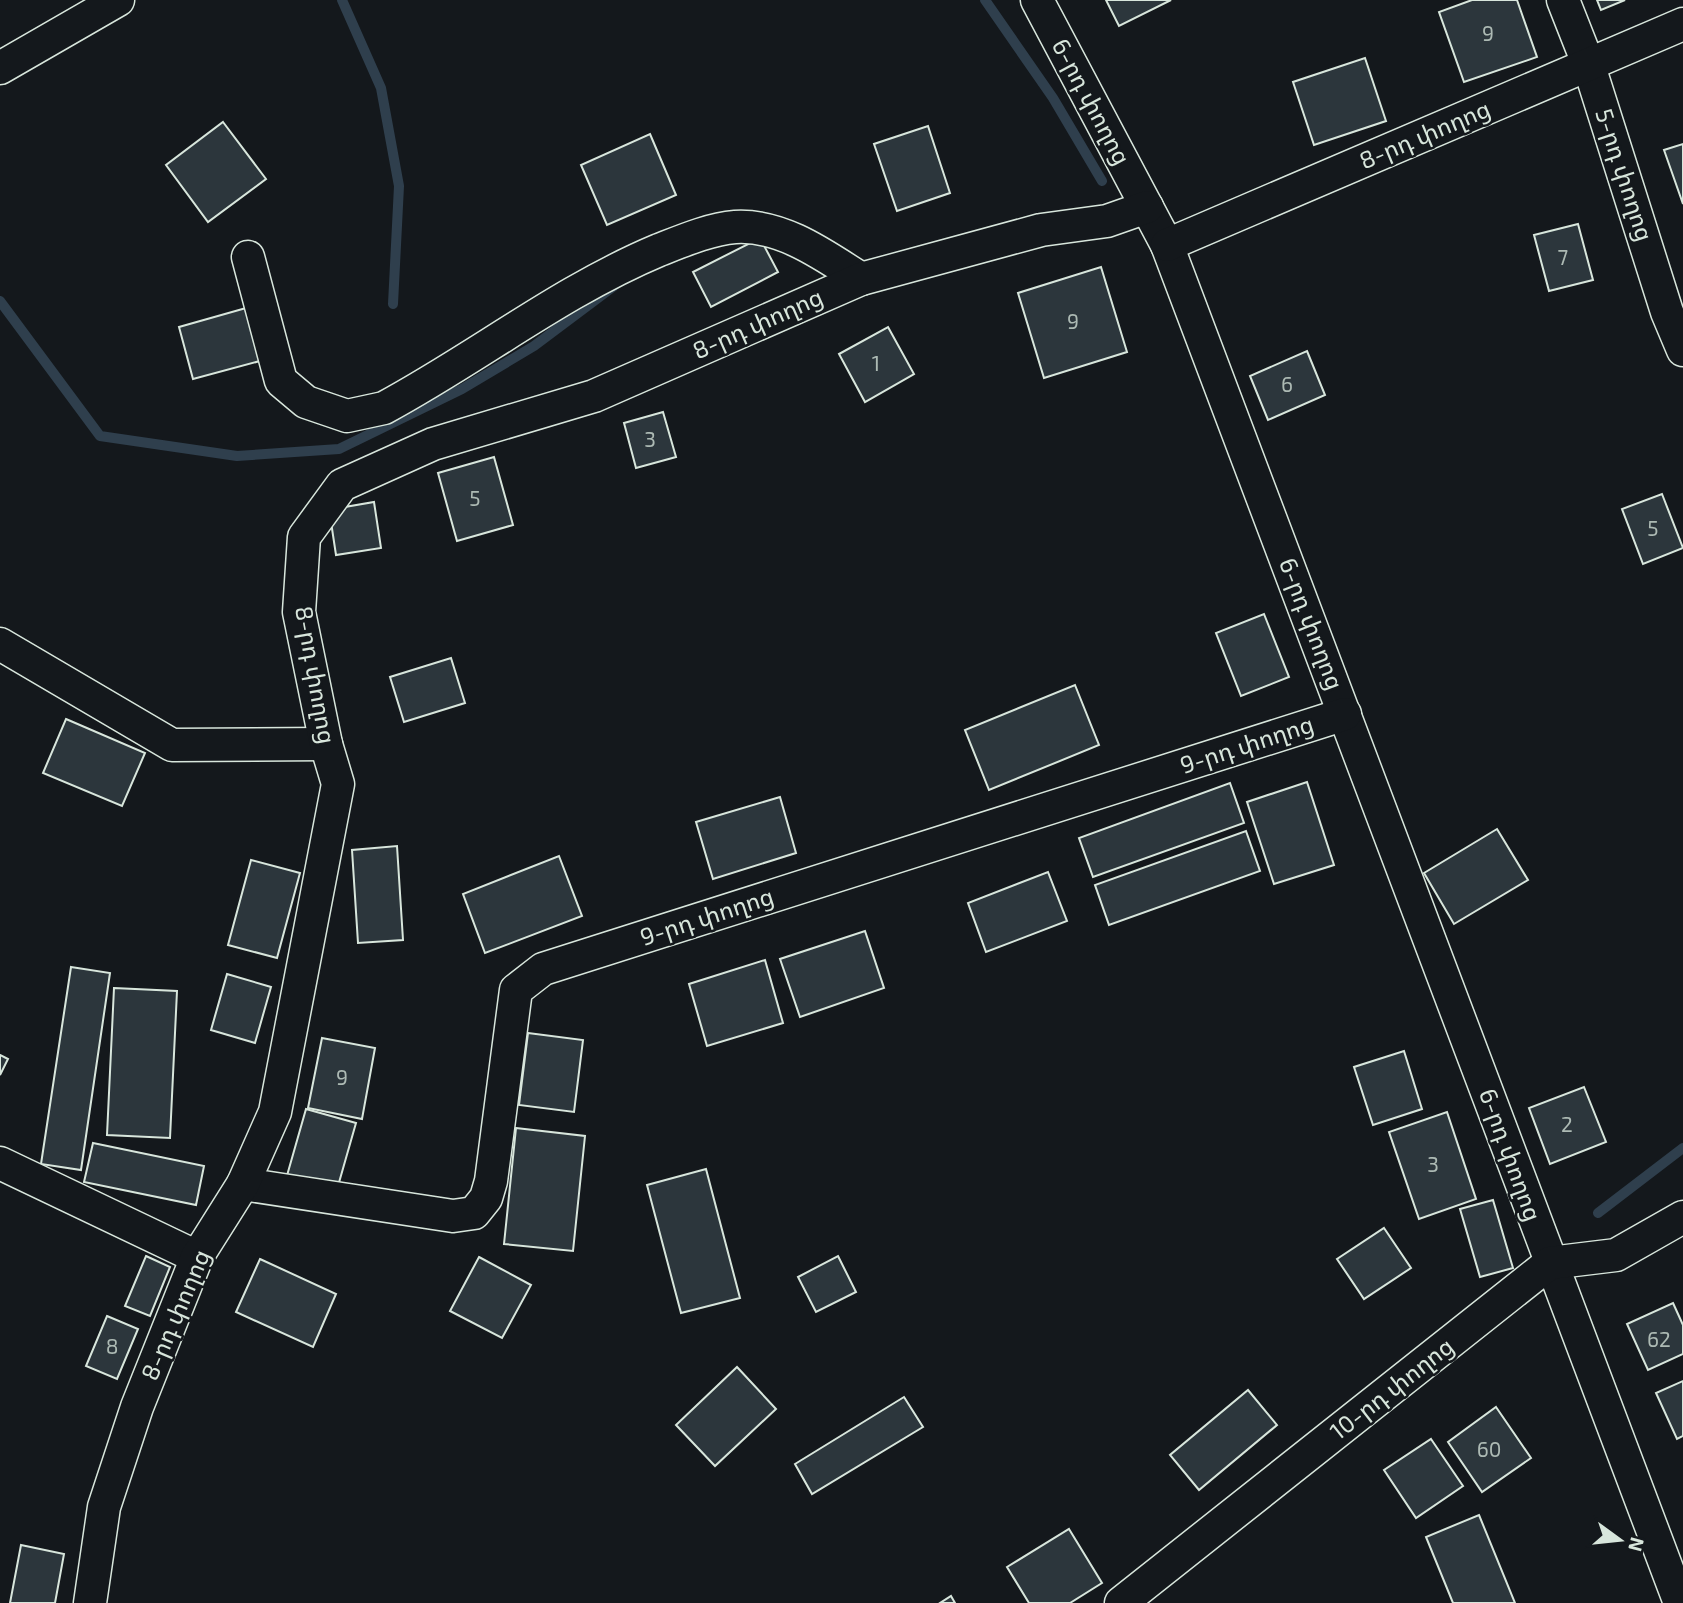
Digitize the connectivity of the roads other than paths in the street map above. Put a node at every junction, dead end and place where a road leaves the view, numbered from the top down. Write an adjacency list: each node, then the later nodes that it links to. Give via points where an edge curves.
1 (118, 0): 6 (street)
2 (1037, 0): 7 (street, 6-րդ փողոց)
3 (1563, 0): 5 (street, 5-րդ փողոց)
4 (1683, 24): 5 (street, 8-րդ փողոց)
5 (1589, 66): 8 (street, 8-րդ փողոց); 11 (street, 5-րդ փողոց)
6 (0, 68)
7 (1147, 207): 8 (street, 6-րդ փողոց); 10 (street, 8-րդ փողոց, via 1107,221 1041,230)
8 (1167, 245): 13 (street, 6-րդ փողոց)
9 (248, 257): 10 (street, via 281,381 306,402 347,415 384,408 611,270 683,240 736,227 778,234 820,252)
10 (861, 279): 14 (street, 8-րդ փողոց, via 594,396 433,444 342,485 304,537 299,612)
11 (1683, 350)
12 (0, 644): 14 (street, via 172,745)
13 (1345, 714): 16 (street, 9-րդ փողոց, via 543,969 516,990 491,1181 474,1213 453,1216); 19 (street, 6-րդ փողոց)
14 (326, 744): 16 (street, 8-րդ փողոց, via 338,784 330,839 275,1112)
15 (2, 1168): 18 (street)
16 (243, 1184): 18 (street, 8-րդ փողոց)
17 (1683, 1217): 19 (street, via 1616,1255)
18 (197, 1258): 20 (street, 8-րդ փողոց, via 137,1407 104,1507)
19 (1550, 1263): 21 (street, 10-րդ փողոց); 22 (street, 6-րդ փողոց)
20 (90, 1603)
21 (1121, 1603)
22 (1680, 1603)

